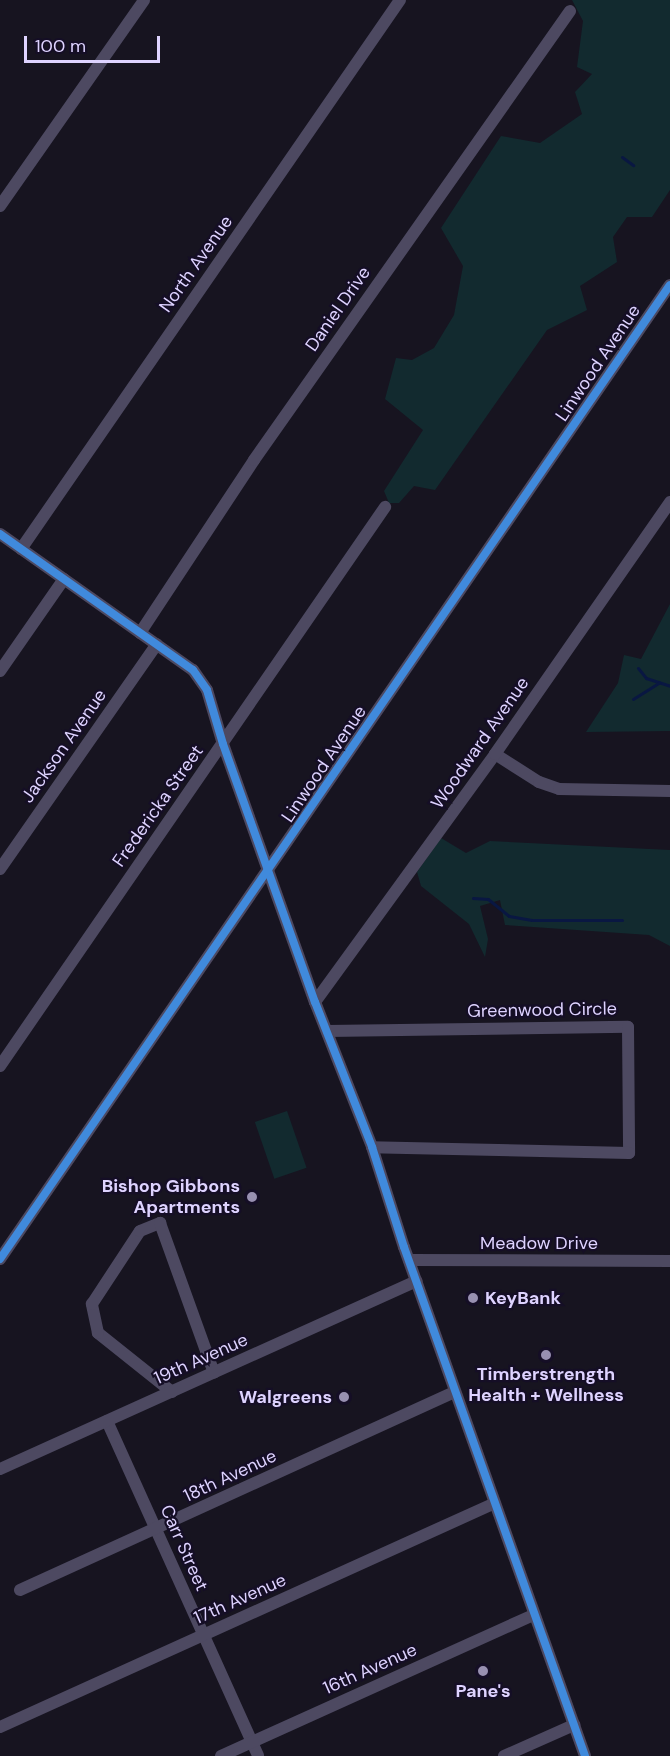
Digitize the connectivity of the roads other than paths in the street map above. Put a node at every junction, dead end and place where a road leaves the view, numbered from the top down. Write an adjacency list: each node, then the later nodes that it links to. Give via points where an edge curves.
1 (144, 0): 4 (street)
2 (400, 0): 9 (street, North Avenue)
3 (570, 11): 11 (street, Daniel Drive, via 254,460)
4 (0, 206)
5 (670, 285): 18 (street, Linwood Avenue)
6 (670, 502): 15 (street, Woodward Avenue)
7 (385, 507): 14 (street, Fredericka Street)
8 (0, 534): 9 (street)
9 (21, 549): 10 (street)
10 (64, 579): 11 (street); 13 (street)
11 (140, 633): 12 (street)
12 (157, 644): 14 (street, via 193,670 207,690); 17 (street, Jackson Avenue)
13 (0, 671)
14 (223, 744): 18 (street); 21 (street, Fredericka Street)
15 (495, 754): 16 (street, via 539,782 560,789); 19 (street, Woodward Avenue)
16 (670, 790)
17 (0, 869)
18 (269, 871): 19 (street); 23 (street, Linwood Avenue)
19 (315, 1002): 20 (street)
20 (327, 1031): 22 (street); 22 (street, Greenwood Circle, via 628,1027 629,1153)
21 (0, 1066)
22 (372, 1147): 24 (street)
23 (0, 1259)
24 (409, 1260): 25 (street, Meadow Drive); 26 (street)
25 (670, 1261)
26 (416, 1281): 27 (street, 19th Avenue); 29 (street)
27 (214, 1373): 28 (street, 19th Avenue); 28 (street, via 160,1223 140,1231 92,1304 98,1333)
28 (172, 1392): 30 (street, 19th Avenue)
29 (455, 1392): 32 (street); 33 (street, 18th Avenue)
30 (107, 1421): 31 (street, 19th Avenue); 33 (street, Carr Street)
31 (0, 1469)
32 (495, 1503): 35 (street); 36 (street, 17th Avenue)
33 (156, 1530): 34 (street, 18th Avenue); 36 (street, Carr Street)
34 (20, 1590)
35 (534, 1615): 37 (street); 39 (street, 16th Avenue)
36 (203, 1635): 38 (street, 17th Avenue); 39 (street, Carr Street)
37 (574, 1725): 42 (street); 43 (street)
38 (0, 1727)
39 (252, 1742): 40 (street, 16th Avenue); 41 (street, Carr Street)
40 (220, 1756)
41 (258, 1756)
42 (504, 1756)
43 (585, 1756)

